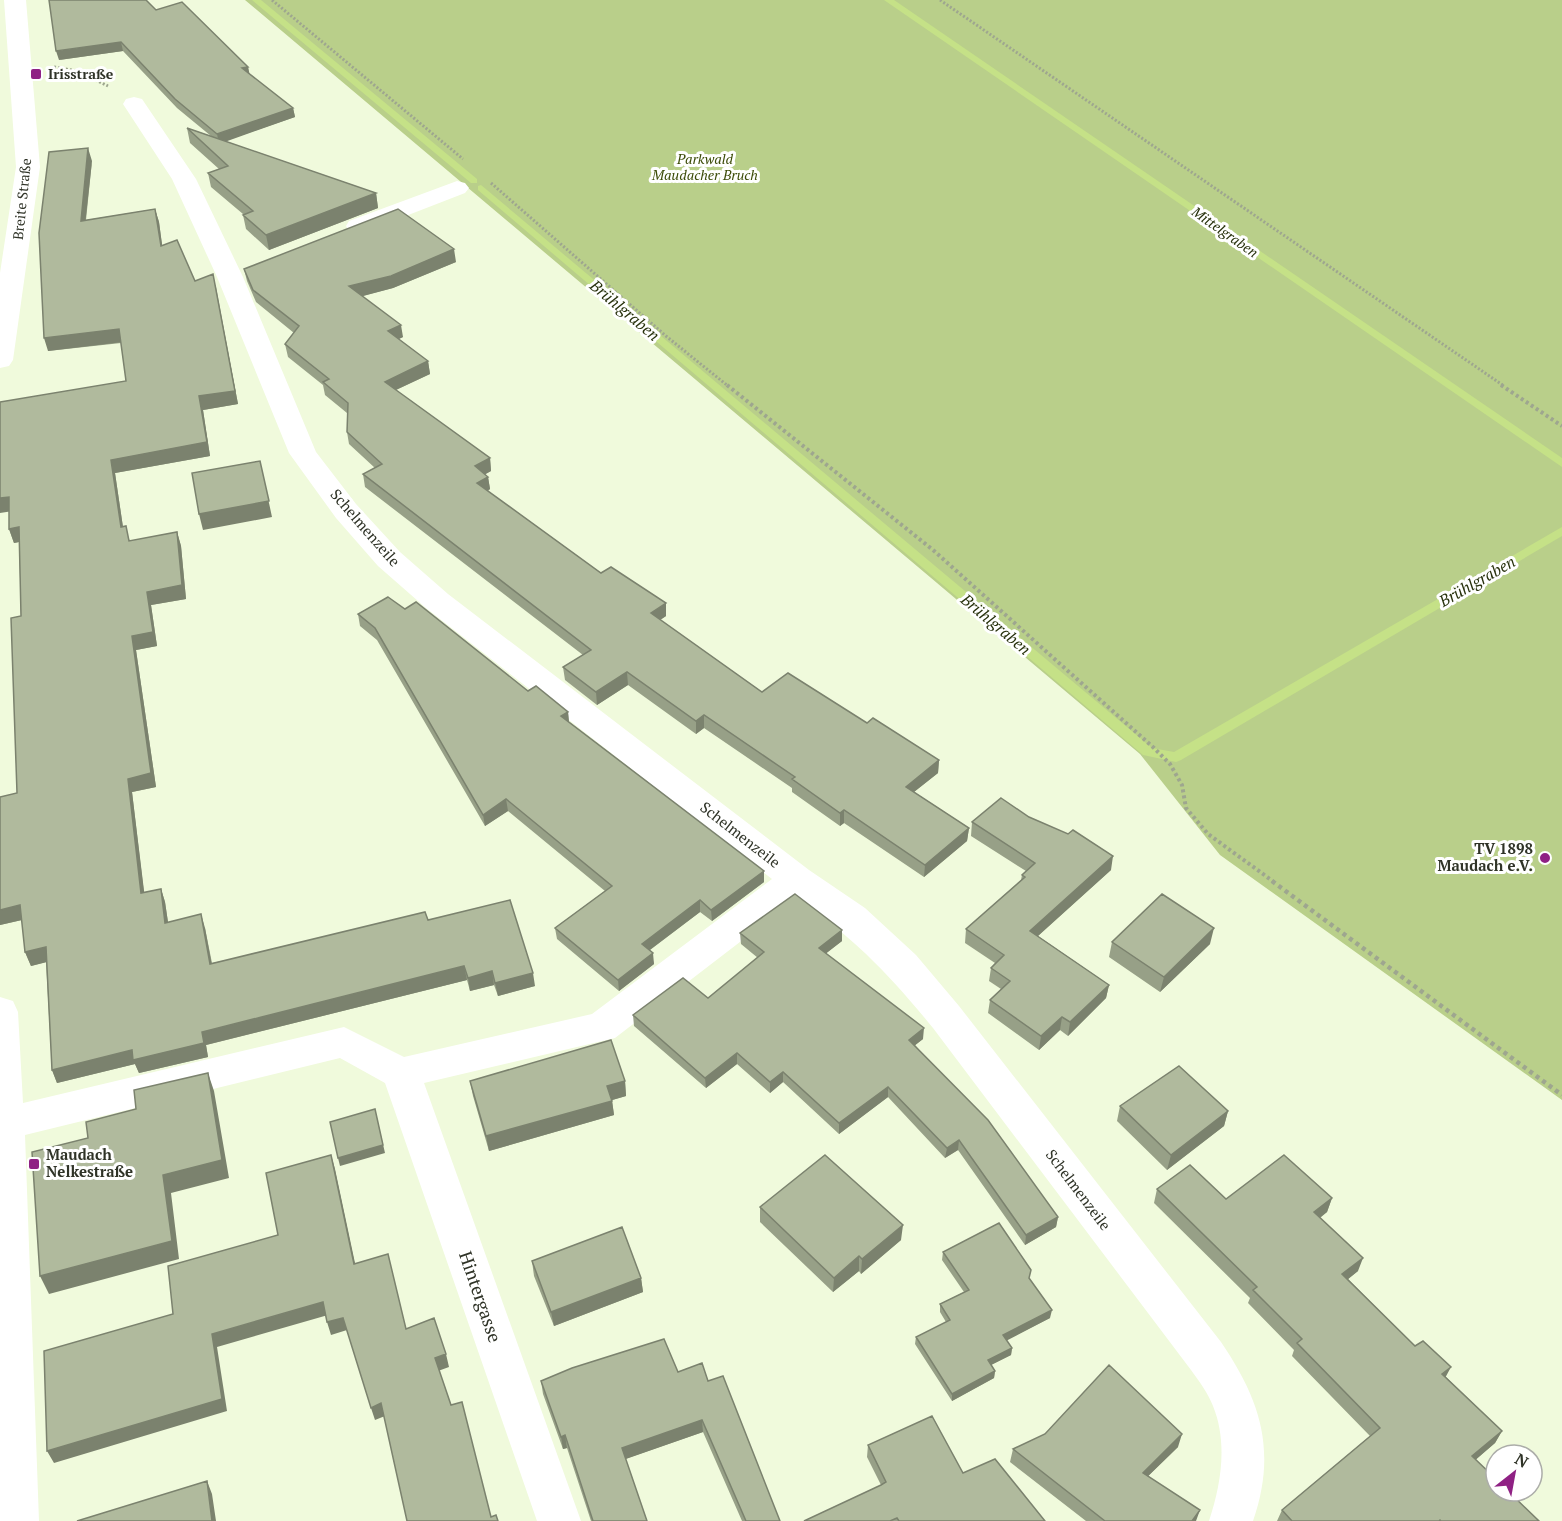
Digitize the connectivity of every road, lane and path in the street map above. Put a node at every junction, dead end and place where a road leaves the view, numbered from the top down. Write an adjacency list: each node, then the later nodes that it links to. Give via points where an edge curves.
1 (15, 0): 4 (street, Breite Straße)
2 (272, 0): 7 (path)
3 (940, 0): 13 (path)
4 (10, 62): 5 (path, via 77,71); 11 (street, Breite Straße, via 28,167)
5 (99, 79)
6 (134, 104): 14 (street, Schelmenzeile, via 241,273 303,453 346,510 389,559 438,601)
7 (471, 166)
8 (489, 181): 17 (path, via 666,336 933,550 1154,748 1170,764 1182,785 1186,808 1208,834)
9 (457, 188): 10 (street)
10 (338, 234)
11 (5, 288): 12 (street, Breite Straße)
12 (0, 360)
13 (1562, 426)
14 (797, 879): 16 (street, Schelmenzeile, via 602,1027); 22 (street, Schelmenzeile, via 852,918 903,965 1206,1356 1230,1394 1242,1432 1243,1467 1238,1504)
15 (0, 1012): 18 (street)
16 (401, 1073): 18 (street, via 344,1042); 21 (street, Hintergasse)
17 (1562, 1095)
18 (4, 1125): 19 (street)
19 (4, 1207): 20 (street)
20 (17, 1521)
21 (559, 1521)
22 (1231, 1521)

